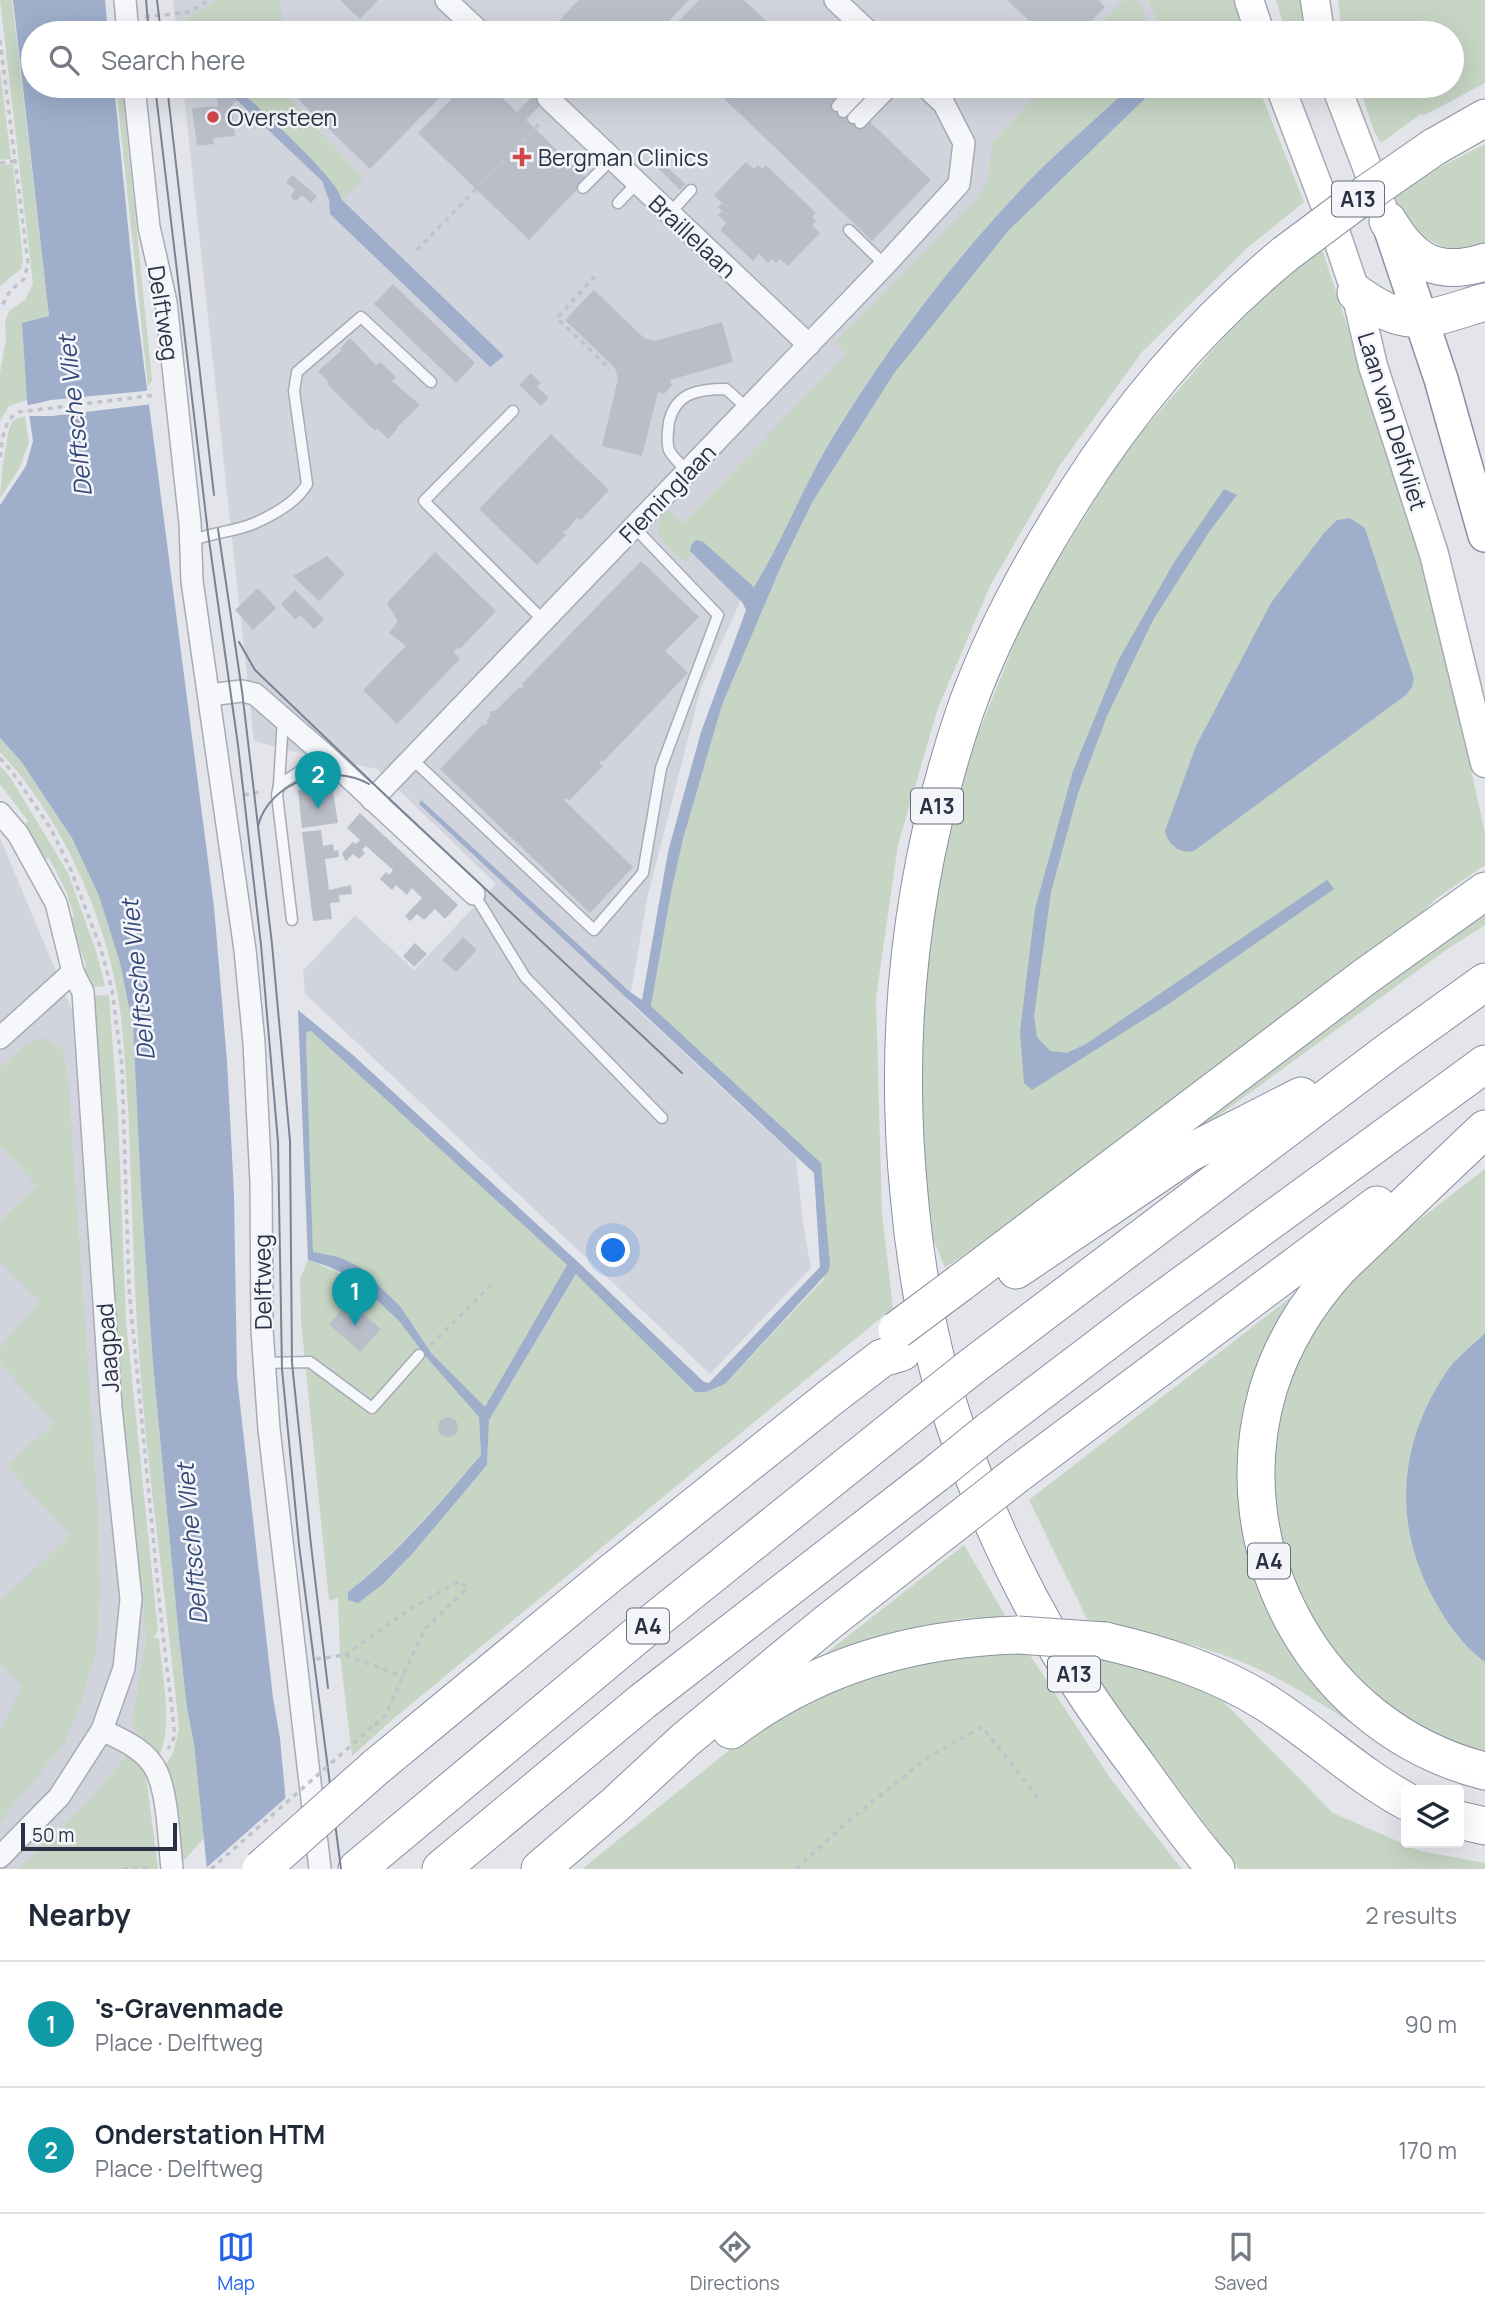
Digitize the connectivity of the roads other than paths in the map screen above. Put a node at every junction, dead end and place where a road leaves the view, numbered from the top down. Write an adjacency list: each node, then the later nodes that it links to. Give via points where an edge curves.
1 (125, 0): 6 (street)
2 (446, 0): 7 (street)
3 (835, 0): 8 (street)
4 (1249, 0): 9 (main road)
5 (1315, 0): 10 (main road)
6 (127, 21)
7 (468, 21)
8 (857, 21)
9 (1256, 21)
10 (1319, 21)
11 (135, 98): 41 (street, Delftweg, via 149,227 166,302)
12 (548, 98): 21 (street, Braillelaan)
13 (847, 98): 14 (lane, via 840,109)
14 (853, 98)
15 (875, 98): 16 (lane, via 857,121)
16 (883, 98)
17 (938, 98): 30 (street, Fleminglaan, via 964,142 959,184)
18 (1284, 98): 31 (main road, Laan van Delfvliet)
19 (1341, 98): 27 (main road)
20 (1485, 118): 77 (highway, A13, bridge, via 1434,147 1285,254 1226,306 1145,395 1054,528 1000,631 967,707 924,866 905,993 902,1100 923,1303 953,1421 1017,1574 1084,1692)
21 (612, 159): 22 (street, Braillelaan); 23 (lane)
22 (637, 183): 25 (lane); 26 (street, Braillelaan)
23 (583, 188)
24 (691, 190): 26 (lane)
25 (618, 203)
26 (669, 214): 34 (street, Braillelaan)
27 (1388, 221): 29 (highway, via 1401,243 1425,261 1448,268); 33 (highway)
28 (849, 230): 30 (lane)
29 (1485, 262)
30 (886, 265): 34 (street, Fleminglaan)
31 (1356, 293): 33 (highway, via 1392,315); 47 (main road, Laan van Delfvliet, via 1373,366 1434,554)
32 (1485, 302): 33 (highway)
33 (1422, 320): 40 (highway)
34 (809, 345): 36 (street, Fleminglaan)
35 (431, 382): 41 (lane, via 361,317 297,372 293,381 307,484 302,494 254,524)
36 (748, 409): 38 (street, Fleminglaan); 38 (lane, via 726,389 692,393 678,402 667,432 669,450)
37 (513, 411): 42 (lane, via 424,501)
38 (687, 472): 39 (street, Fleminglaan)
39 (634, 527): 42 (street, Fleminglaan); 46 (lane, via 718,615 661,768 643,873 594,930)
40 (1485, 535)
41 (191, 541): 43 (street, Delftweg, via 192,582)
42 (544, 621): 46 (street, Fleminglaan)
43 (209, 695): 44 (street, via 255,694); 63 (street, Delftweg, via 254,1043)
44 (283, 718): 45 (street); 48 (lane)
45 (325, 755): 48 (lane); 49 (street)
46 (411, 758): 49 (street, Fleminglaan)
47 (1485, 763)
48 (279, 785): 53 (lane, via 276,795)
49 (372, 800): 52 (street)
50 (0, 813): 54 (street, Jaagpad, via 18,834 56,903)
51 (1485, 891): 61 (highway, A4, via 1366,976)
52 (474, 894): 59 (lane, via 526,976)
53 (292, 920)
54 (73, 972): 56 (street); 64 (street, Jaagpad, via 83,992 111,1406 131,1599 124,1668)
55 (1477, 988): 57 (highway, A4)
56 (0, 1038)
57 (1389, 1051): 61 (highway, A4, via 1189,1153 1069,1233); 71 (highway, A4, bridge, via 971,1367)
58 (1483, 1065): 75 (highway, A4, bridge, via 990,1430 643,1701)
59 (663, 1118)
60 (1485, 1128): 65 (highway, A4, via 1340,1267 1314,1298 1268,1390 1257,1469 1259,1515 1271,1570 1295,1625 1324,1669 1363,1709 1412,1742 1440,1757); 67 (highway, A4, bridge, via 1016,1475 827,1623 685,1740)
61 (962, 1295): 73 (highway, A4, bridge, via 611,1573 376,1767)
62 (419, 1355): 63 (lane, via 372,1408 310,1362)
63 (264, 1363): 74 (street, Delftweg)
64 (102, 1730): 70 (street, Jaagpad, via 59,1797); 72 (street, via 127,1741 157,1771)
65 (1485, 1771)
66 (1401, 1798): 67 (highway, A4, bridge, via 1290,1719 1242,1689 1190,1665 1105,1641 1018,1635 925,1643 830,1672 769,1703 696,1756)
67 (616, 1804): 76 (highway, A4)
68 (1464, 1821): 69 (highway)
69 (1485, 1826)
70 (0, 1857)
71 (370, 1857)
72 (172, 1867)
73 (261, 1869)
74 (320, 1869)
75 (441, 1869)
76 (540, 1869)
77 (1216, 1869)

